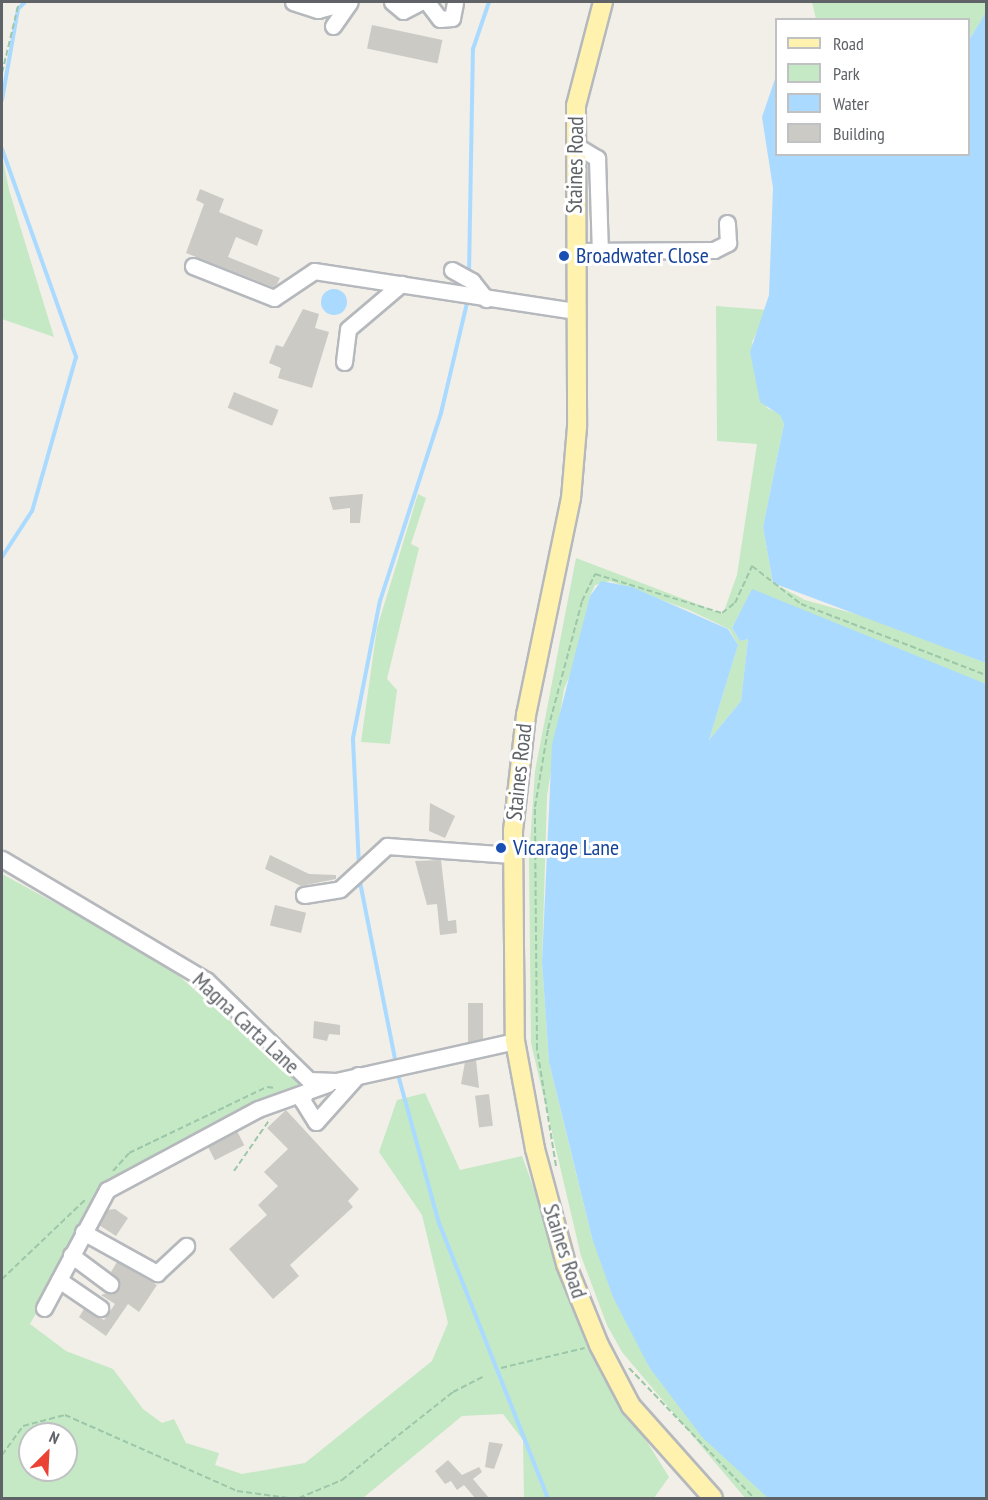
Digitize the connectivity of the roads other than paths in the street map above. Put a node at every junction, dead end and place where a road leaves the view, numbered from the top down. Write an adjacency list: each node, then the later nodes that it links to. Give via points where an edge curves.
1 (292, 2): 2 (street, via 318,10)
2 (349, 2): 8 (street)
3 (392, 2): 4 (street, via 403,11)
4 (421, 2)
5 (428, 2): 6 (street, via 440,19 452,18)
6 (455, 2)
7 (603, 2): 9 (main road, Staines Road, via 576,106)
8 (333, 27)
9 (575, 145): 11 (street, via 597,158); 12 (main road, Staines Road)
10 (727, 223): 11 (street, via 728,243 714,250)
11 (600, 250): 12 (street)
12 (575, 251): 17 (main road, Staines Road)
13 (193, 266): 15 (street, via 274,298 311,271)
14 (452, 270): 16 (street, via 472,280)
15 (401, 284): 16 (street); 18 (street, via 348,329)
16 (486, 299): 17 (street)
17 (576, 311): 19 (main road, Staines Road, via 571,498 526,715)
18 (344, 362)
19 (512, 855): 21 (street, via 387,846 340,889); 22 (main road, Staines Road)
20 (2, 859): 24 (street, Magna Carta Lane, via 206,980 309,1080)
21 (304, 896)
22 (515, 1041): 23 (street, Magna Carta Lane); 33 (main road, Staines Road, via 535,1149 566,1264 599,1345 631,1406)
23 (358, 1075): 24 (street, Magna Carta Lane); 25 (street, via 316,1122 302,1100)
24 (336, 1081): 25 (street)
25 (306, 1092): 26 (street, via 258,1109 132,1174 107,1190)
26 (83, 1232): 27 (street, via 157,1273); 28 (street)
27 (186, 1246)
28 (71, 1255): 29 (street); 30 (street)
29 (59, 1280): 31 (street); 32 (street)
30 (110, 1284)
31 (44, 1308)
32 (100, 1308)
33 (712, 1498)

